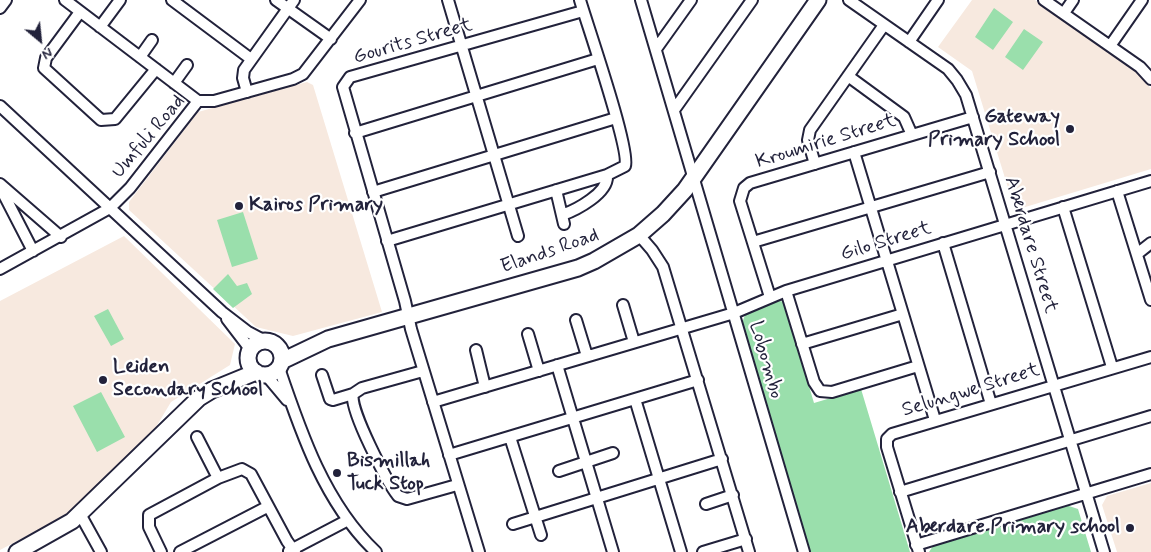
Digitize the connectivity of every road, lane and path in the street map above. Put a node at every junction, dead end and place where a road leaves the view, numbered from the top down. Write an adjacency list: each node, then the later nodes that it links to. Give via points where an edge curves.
1 (6, 0): 19 (street)
2 (65, 0): 21 (street)
3 (120, 0): 24 (street)
4 (172, 0): 32 (street)
5 (276, 0): 18 (street)
6 (360, 0): 25 (street, Umfuli Road)
7 (448, 0): 28 (street)
8 (580, 0): 20 (street)
9 (641, 0): 30 (street, Lobombo)
10 (691, 0): 30 (street)
11 (752, 0): 42 (street)
12 (818, 0): 53 (street, Elands Road)
13 (848, 0): 23 (street, Aberdare Street)
14 (937, 0): 27 (street)
15 (1044, 0): 22 (street)
16 (1073, 0): 22 (street)
17 (1142, 0): 29 (street)
18 (291, 4): 25 (street); 32 (street)
19 (0, 8)
20 (584, 11): 28 (street, Gourits Street); 33 (street)
21 (80, 12): 24 (street); 35 (street, via 46,58 44,68 101,120 115,119)
22 (1064, 14): 29 (street)
23 (884, 25): 27 (street, Aberdare Street); 36 (street)
24 (100, 27): 31 (street)
25 (331, 39): 39 (street, Umfuli Road, via 304,74)
26 (152, 40): 31 (street)
27 (909, 42): 44 (street, Aberdare Street, via 957,80)
28 (461, 46): 40 (street); 46 (street, Gourits Street, via 348,79 343,91)
29 (1110, 46): 37 (street)
30 (656, 49): 42 (street, Lobombo)
31 (140, 57): 35 (street)
32 (251, 59): 39 (street, via 243,73)
33 (598, 59): 40 (street); 45 (street)
34 (187, 65): 38 (street)
35 (156, 69): 38 (street)
36 (848, 76): 47 (street, via 904,117); 50 (street, via 808,135)
37 (1151, 79)
38 (174, 83): 41 (street)
39 (247, 92): 41 (street, Umfuli Road)
40 (476, 96): 46 (street); 49 (street)
41 (198, 101): 62 (street, Umfuli Road, via 130,188)
42 (674, 110): 53 (street, Lobombo)
43 (2, 112): 62 (street)
44 (973, 117): 47 (street, Kroumirie Street); 51 (street, Aberdare Street)
45 (616, 118): 49 (street); 52 (street, via 627,162)
46 (355, 133): 58 (street, Gourits Street)
47 (912, 135): 48 (street, Kroumirie Street)
48 (854, 152): 50 (street, Kroumirie Street); 60 (street)
49 (494, 155): 58 (street); 59 (street)
50 (815, 164): 68 (street, Kroumirie Street, via 750,183 744,188 740,201)
51 (990, 172): 60 (street); 63 (street, Aberdare Street)
52 (607, 175): 56 (street); 56 (street, via 603,188 563,219)
53 (694, 177): 64 (street, Elands Road, via 663,214); 80 (street, Lobombo)
54 (1151, 181): 57 (street, Gilo Street)
55 (0, 185): 66 (street); 71 (street)
56 (556, 190): 59 (street)
57 (1117, 191): 61 (street, Gilo Street); 72 (street)
58 (373, 192): 67 (street, Gourits Street)
59 (509, 203): 65 (street); 67 (street)
60 (871, 206): 68 (street); 73 (street)
61 (1063, 206): 63 (street, Gilo Street); 96 (street)
62 (110, 208): 66 (street, Umfuli Road); 79 (street)
63 (1005, 224): 69 (street, Gilo Street); 101 (street, Aberdare Street)
64 (639, 235): 82 (street, Elands Road, via 610,254 578,268); 84 (street, via 663,267)
65 (518, 236)
66 (61, 237): 71 (street, Umfuli Road)
67 (387, 241): 82 (street, Gourits Street)
68 (753, 242): 76 (street, Kroumirie Street)
69 (943, 243): 73 (street, Gilo Street); 106 (street)
70 (1151, 244): 72 (street)
71 (33, 251): 74 (street, Umfuli Road)
72 (1137, 254): 77 (street)
73 (886, 260): 75 (street, Gilo Street); 81 (street)
74 (0, 269)
75 (786, 291): 76 (street, Gilo Street); 89 (street)
76 (770, 297): 80 (street, Gilo Street)
77 (1151, 300)
78 (623, 305): 88 (street)
79 (222, 312): 87 (street, via 248,332); 93 (street)
80 (734, 312): 84 (street, Gilo Street); 147 (street, Lobombo)
81 (903, 314): 89 (street); 95 (street)
82 (408, 317): 86 (street, Elands Road); 97 (street, Gourits Street)
83 (576, 320): 91 (street)
84 (683, 328): 88 (street, Gilo Street); 100 (street)
85 (528, 334): 98 (street)
86 (328, 339): 87 (street, Elands Road, via 284,346); 93 (street, Elands Road)
87 (270, 342): 93 (street, via 281,352); 93 (street, via 255,344)
88 (634, 342): 91 (street, Gilo Street)
89 (802, 344): 95 (street, via 814,382 824,392)
90 (476, 350): 102 (street)
91 (587, 356): 94 (street, Gilo Street)
92 (1151, 357): 96 (street, Selungwe Street)
93 (264, 364): 109 (street); 109 (street); 129 (street, via 212,390 190,407)
94 (557, 365): 98 (street, Gilo Street); 108 (street)
95 (918, 366): 110 (street)
96 (1112, 367): 101 (street, Selungwe Street)
97 (423, 371): 103 (street, via 362,388); 105 (street, Gourits Street)
98 (539, 371): 102 (street, Gilo Street)
99 (322, 375): 103 (street, via 332,400)
100 (698, 380): 104 (street); 116 (street)
101 (1054, 384): 106 (street, Selungwe Street); 113 (street, Aberdare Street)
102 (486, 386): 105 (street, Gilo Street)
103 (354, 394): 122 (street, via 352,404 398,496 407,500)
104 (634, 399): 108 (street); 121 (street)
105 (433, 402): 115 (street, Gourits Street)
106 (991, 404): 110 (street, Selungwe Street)
107 (1151, 416): 113 (street)
108 (573, 418): 112 (street); 117 (street)
109 (297, 419): 131 (street, via 324,482)
110 (935, 420): 123 (street, Selungwe Street, via 895,432 888,439 886,446)
111 (197, 437): 120 (street)
112 (510, 437): 115 (street); 130 (street)
113 (1070, 440): 123 (street); 124 (street, Aberdare Street)
114 (613, 453): 117 (street)
115 (448, 455): 122 (street, Gourits Street)
116 (722, 460): 121 (street); 125 (street)
117 (586, 462): 118 (street); 126 (street)
118 (559, 471)
119 (1151, 474): 124 (street)
120 (218, 478): 128 (street, via 238,469 246,470); 139 (street, via 149,515 148,527)
121 (659, 479): 126 (street); 144 (street)
122 (457, 485): 142 (street, Gourits Street)
123 (900, 492): 135 (street, Selungwe Street)
124 (1086, 493): 135 (street); 148 (street, Aberdare Street)
125 (733, 495): 127 (street); 134 (street)
126 (597, 498): 130 (street); 143 (street)
127 (706, 504)
128 (267, 507): 136 (street); 140 (street)
129 (80, 514): 137 (street, via 62,529); 138 (street)
130 (535, 517): 132 (street); 133 (street)
131 (348, 520): 136 (street); 141 (street)
132 (512, 524)
133 (541, 536)
134 (746, 539): 145 (street); 146 (street)
135 (917, 549)
136 (292, 551)
137 (17, 552)
138 (101, 552)
139 (161, 552)
140 (180, 552)
141 (376, 552)
142 (478, 552)
143 (614, 552)
144 (681, 552)
145 (703, 552)
146 (749, 552)
147 (804, 552)
148 (1104, 552)

